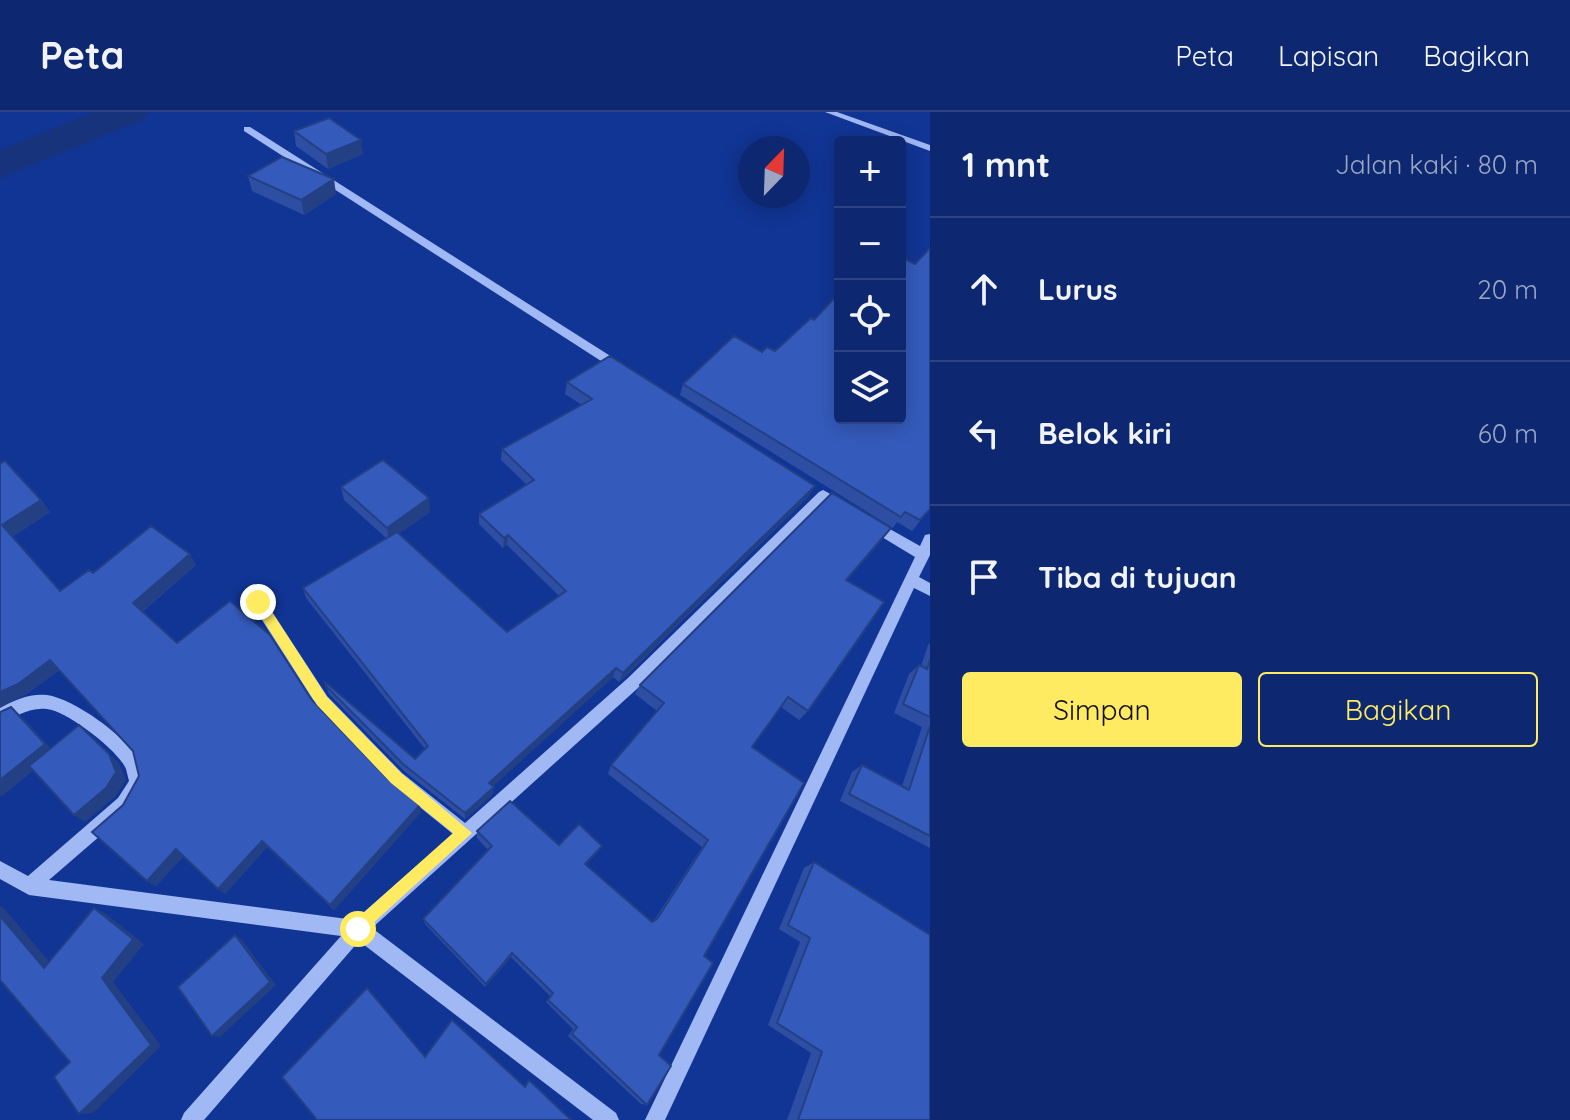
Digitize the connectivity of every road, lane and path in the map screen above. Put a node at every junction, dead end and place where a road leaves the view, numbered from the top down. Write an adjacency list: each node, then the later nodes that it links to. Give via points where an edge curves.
1 (829, 112): 3 (street)
2 (247, 129): 4 (street)
3 (930, 148)
4 (635, 377)
5 (926, 547): 6 (street); 10 (street, via 816,491 633,683)
6 (912, 580): 7 (street); 16 (street)
7 (930, 590)
8 (258, 602): 10 (street, via 322,701 396,778)
9 (0, 717): 12 (street, via 23,705 47,702 65,707 118,748 132,764 137,782 124,804)
10 (465, 833): 13 (street)
11 (0, 869): 12 (street)
12 (29, 886): 13 (street)
13 (358, 929): 14 (street); 15 (street)
14 (191, 1120)
15 (609, 1120)
16 (655, 1120)

